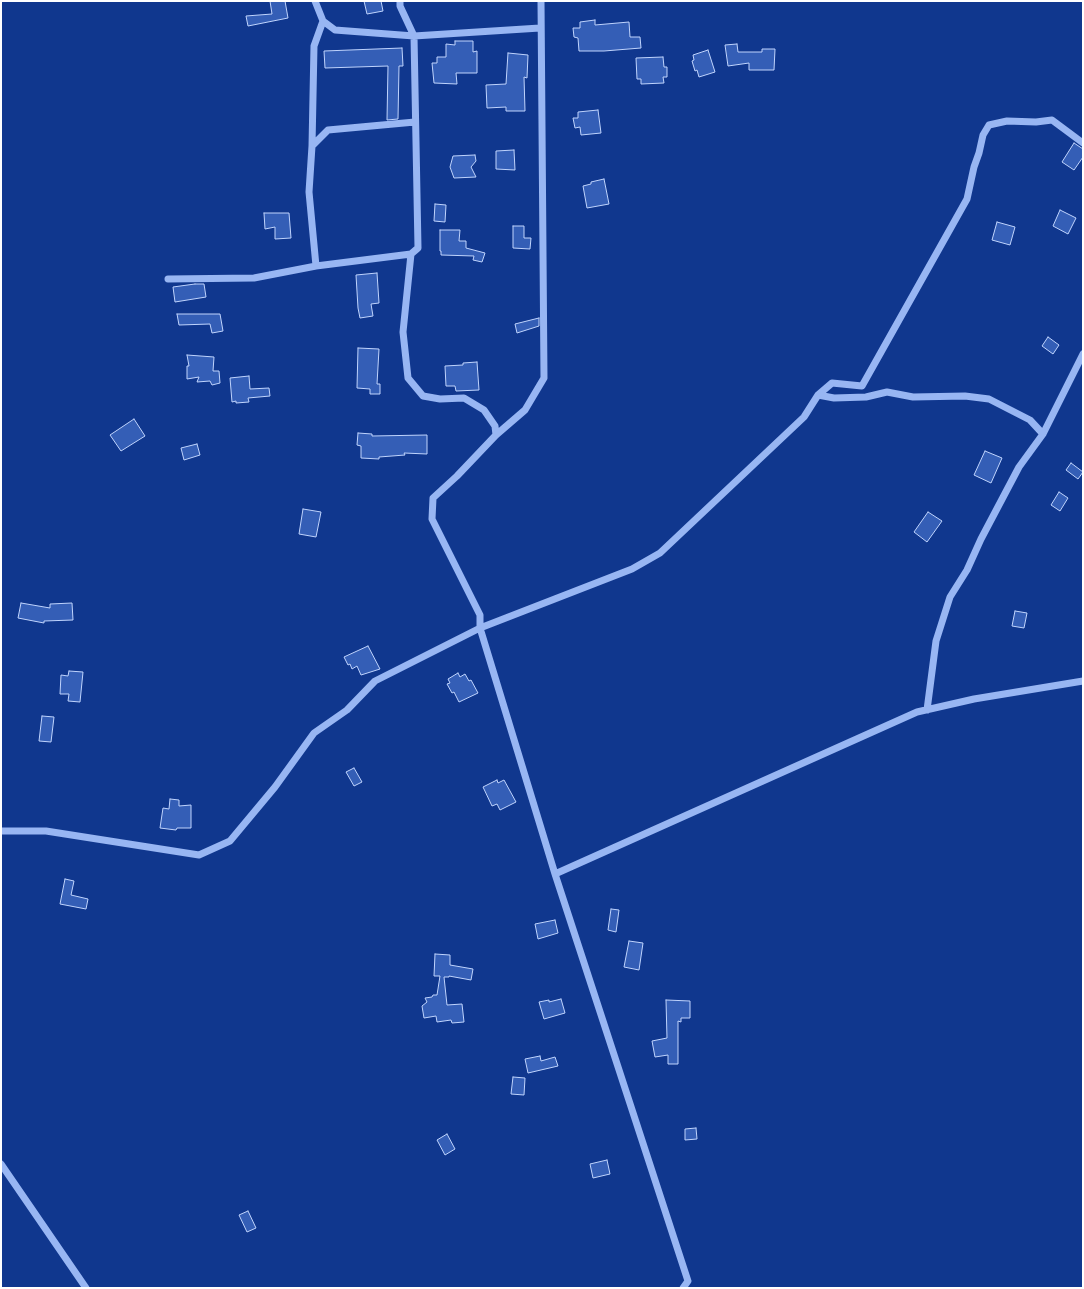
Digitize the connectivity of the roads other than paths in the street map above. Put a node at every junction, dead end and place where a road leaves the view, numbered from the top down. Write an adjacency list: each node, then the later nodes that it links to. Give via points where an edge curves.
1 (315, 1): 4 (street)
2 (400, 1): 6 (street)
3 (541, 1): 5 (street)
4 (323, 21): 6 (street, via 335,30); 9 (street, via 314,46)
5 (540, 28): 6 (street); 16 (street, via 544,378 525,410)
6 (414, 36): 7 (street)
7 (415, 122): 9 (street, via 328,130); 10 (street, via 418,248)
8 (1083, 143): 14 (street, via 1052,120 1007,120 989,125 983,136 967,199 862,386 832,382)
9 (312, 146): 11 (street, via 310,192)
10 (411, 254): 11 (street); 16 (street, via 403,332 408,378 423,396 464,398 484,410 495,426)
11 (316, 266): 12 (street, via 254,278)
12 (168, 279)
13 (1083, 354): 15 (street)
14 (818, 395): 15 (street, via 834,398 866,397 887,392 913,397 965,396 989,399 1030,420); 17 (street, via 804,417 660,553 632,569)
15 (1043, 434): 19 (street, via 1019,467 950,598 936,641)
16 (496, 435): 17 (street, via 433,498 432,519 480,615)
17 (480, 628): 20 (street, via 375,681 347,710 314,733 275,787 230,841 199,856 46,831); 21 (street)
18 (1083, 681): 19 (street, via 974,699)
19 (927, 710): 21 (street, via 917,712)
20 (1, 831)
21 (555, 874): 23 (street)
22 (1, 1164): 24 (street)
23 (688, 1281): 25 (street); 26 (street)
24 (86, 1288)
25 (683, 1288)
26 (693, 1288)

